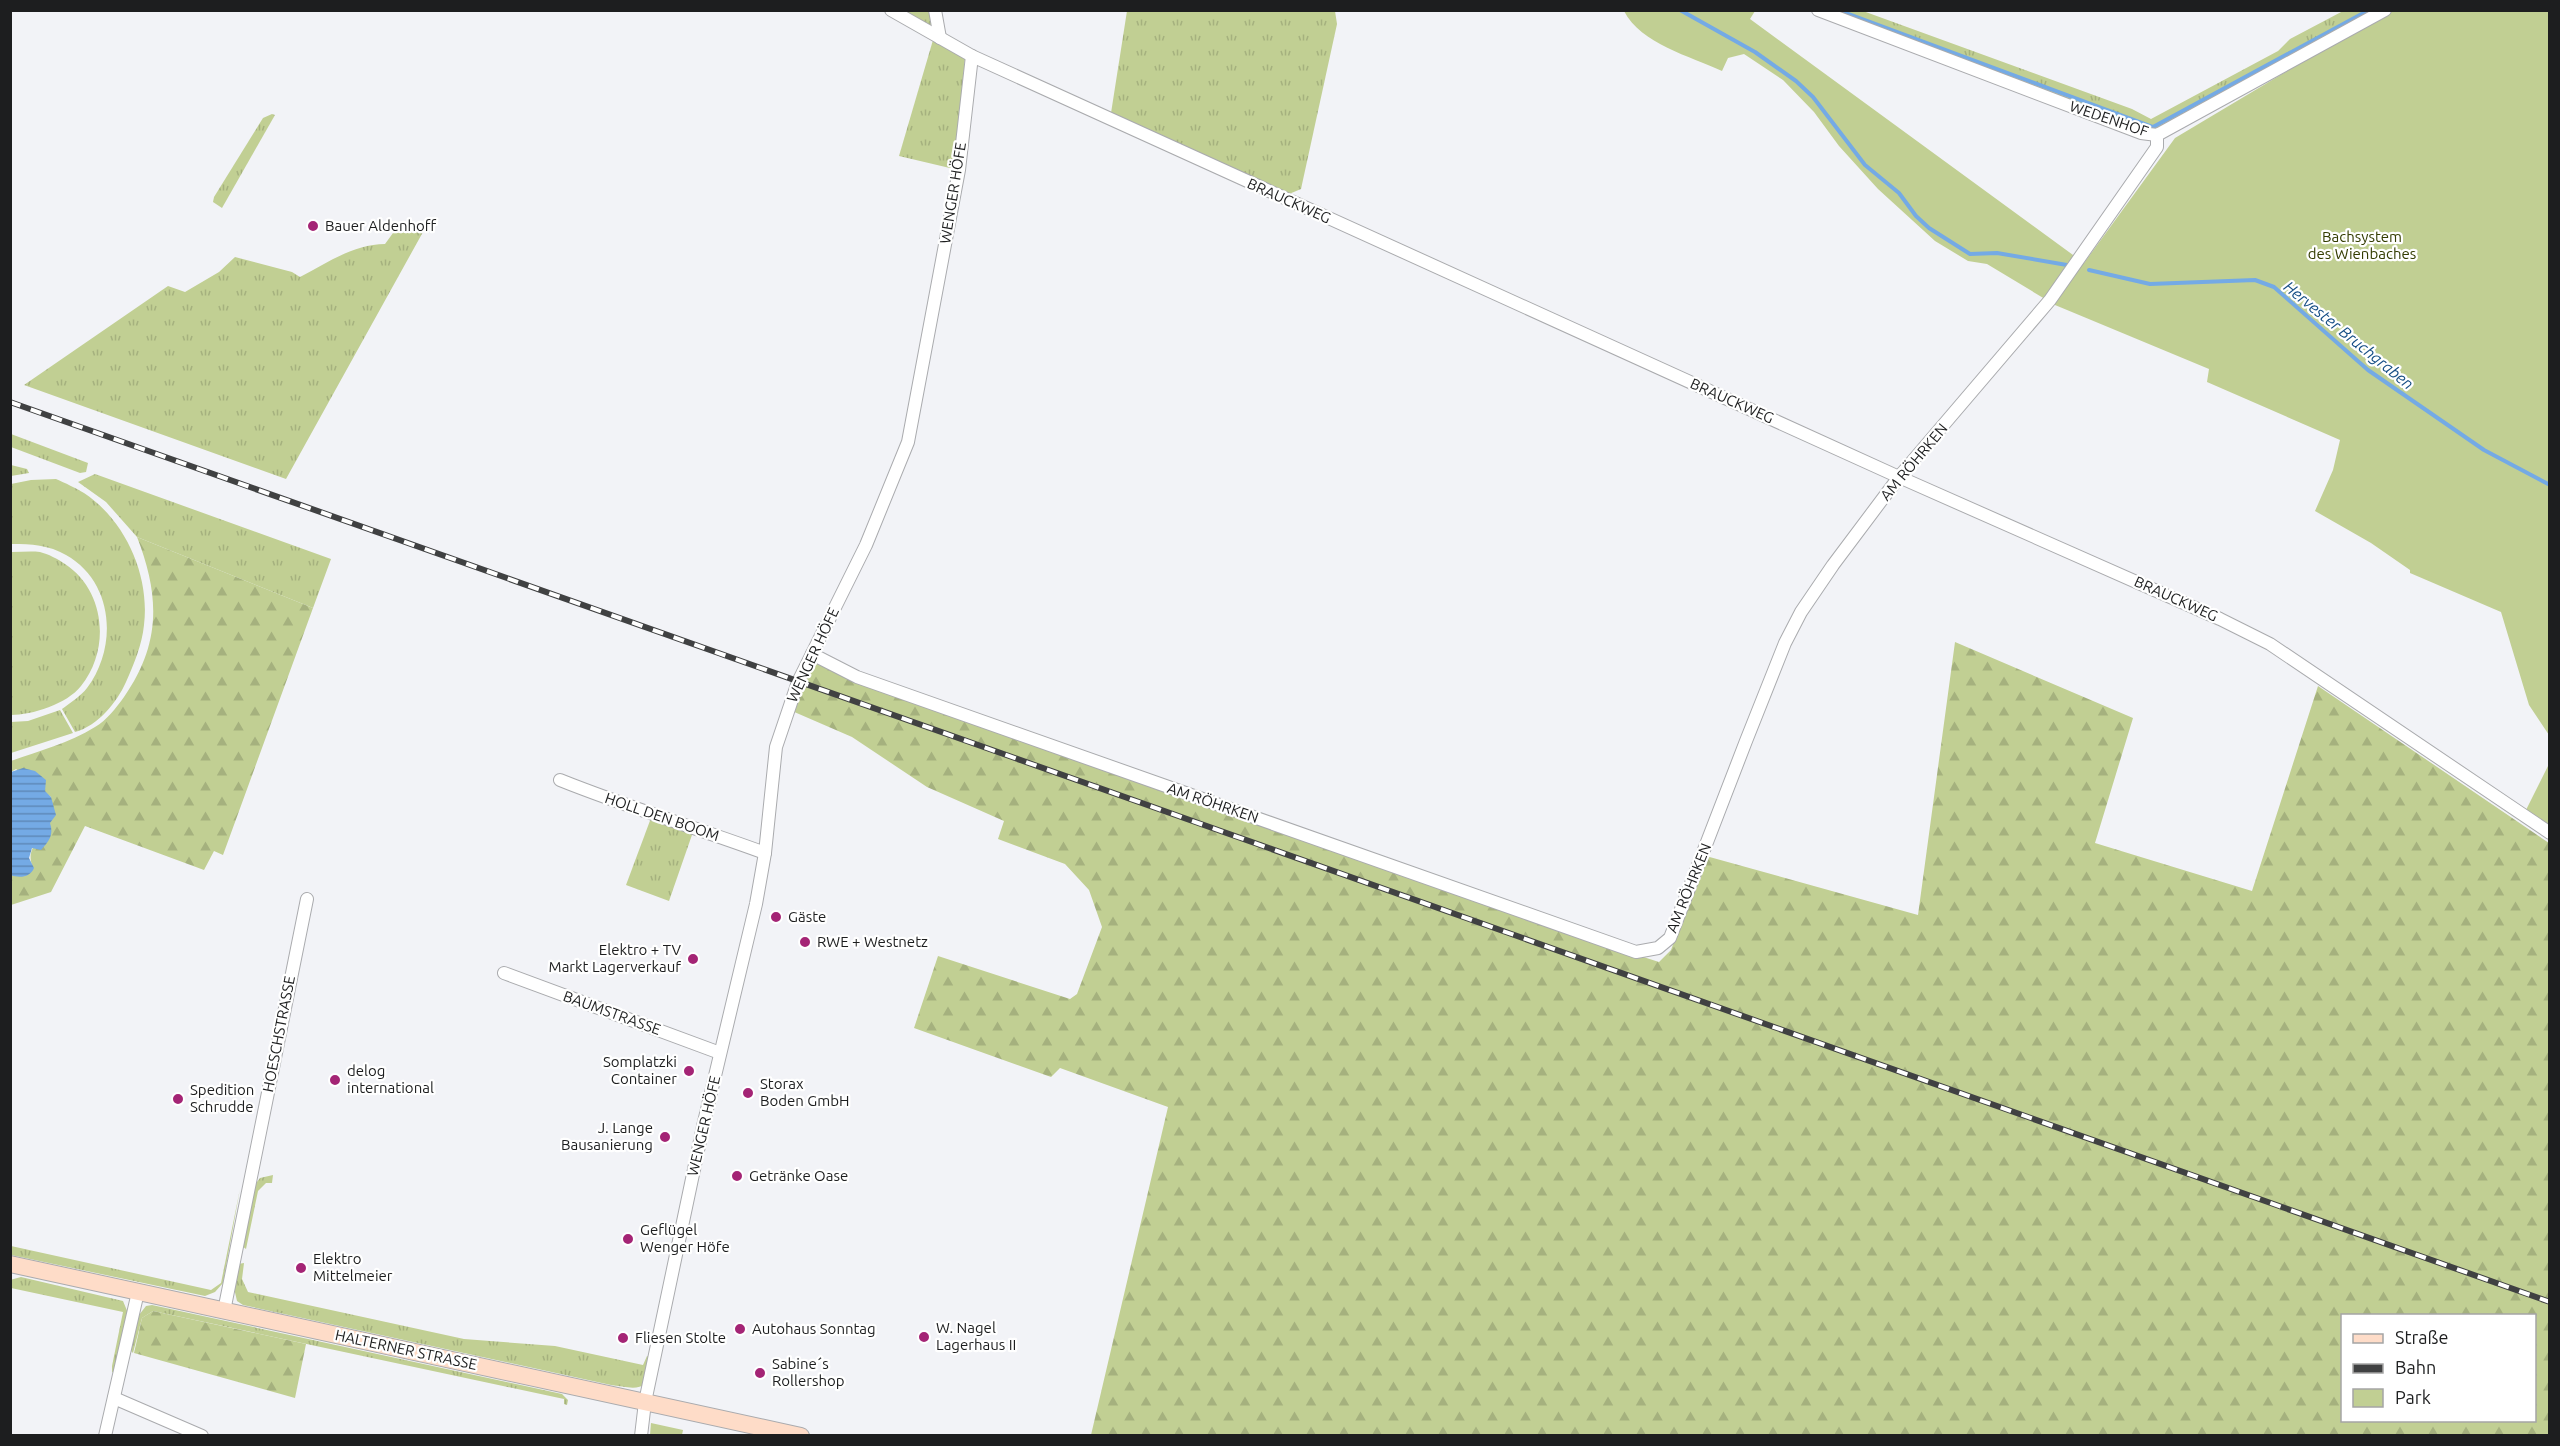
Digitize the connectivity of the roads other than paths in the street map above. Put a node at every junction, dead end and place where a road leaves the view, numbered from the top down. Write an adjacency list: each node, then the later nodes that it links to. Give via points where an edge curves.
1 (891, 10): 5 (street, BRAUCKWEG)
2 (935, 10): 5 (street)
3 (1818, 10): 7 (street, WEDENHOF, via 2141,133)
4 (2385, 10): 7 (street, WEDENHOF)
5 (940, 38): 6 (street, BRAUCKWEG)
6 (972, 56): 8 (street, BRAUCKWEG); 9 (street, WENGER HÖFE, via 958,170 908,442 866,545)
7 (2157, 135): 8 (street, AM RÖHRKEN, via 2157,147 2050,300)
8 (1899, 477): 9 (street, AM RÖHRKEN, via 1833,565 1792,629 1670,938 1650,951 1636,951 1580,933 1101,764 857,677); 11 (street, BRAUCKWEG, via 2270,644)
9 (812, 654): 12 (street, WENGER HÖFE, via 792,695 776,747)
10 (560, 780): 12 (street, HOLL DEN BOOM)
11 (2550, 833)
12 (765, 853): 15 (street, WENGER HÖFE)
13 (307, 899): 18 (street, HOESCHSTRASSE)
14 (504, 973): 15 (street, BAUMSTRASSE)
15 (720, 1053): 20 (street, WENGER HÖFE)
16 (10, 1264): 17 (main road, HALTERNER STRASSE)
17 (138, 1292): 18 (main road, HALTERNER STRASSE); 19 (street)
18 (224, 1311): 20 (main road, HALTERNER STRASSE)
19 (114, 1398): 21 (street); 22 (street)
20 (645, 1402): 23 (street, WENGER HÖFE); 24 (main road, HALTERNER STRASSE)
21 (105, 1436)
22 (202, 1436)
23 (641, 1436)
24 (801, 1436)

